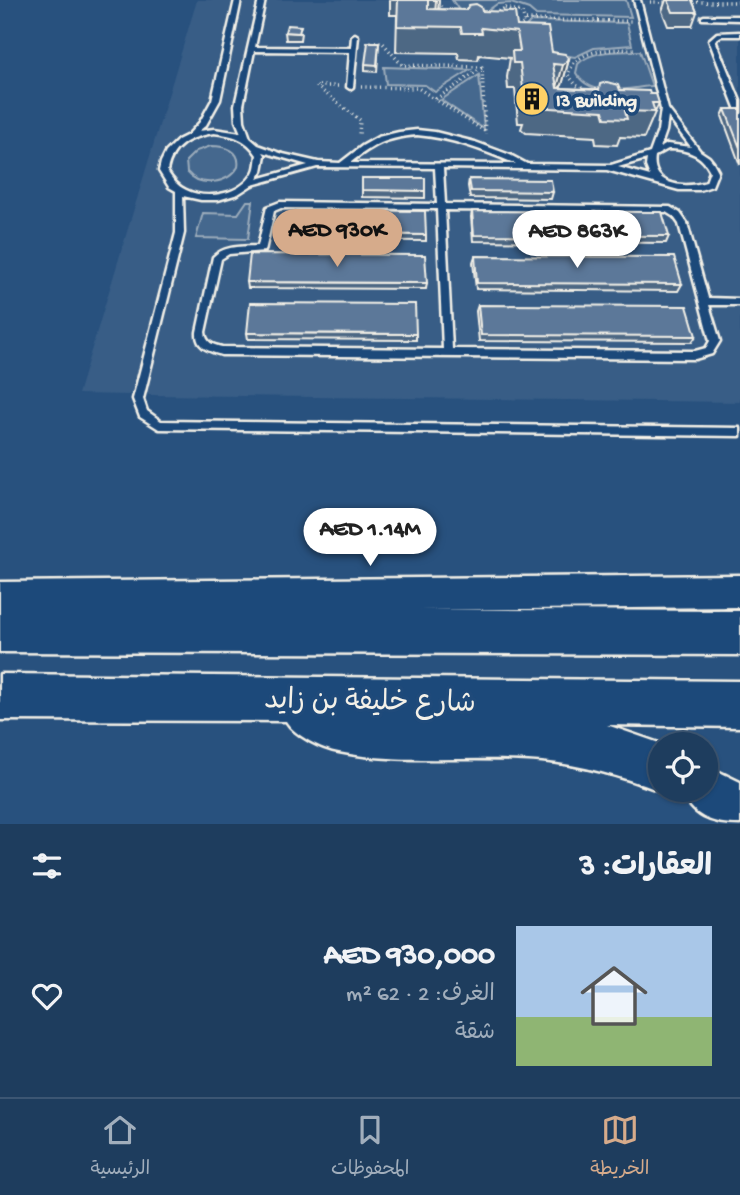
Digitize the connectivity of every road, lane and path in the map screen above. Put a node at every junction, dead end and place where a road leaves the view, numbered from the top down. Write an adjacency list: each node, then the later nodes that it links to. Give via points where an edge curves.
1 (238, 0): 25 (lane, via 216,100)
2 (262, 0): 16 (lane)
3 (433, 0): 6 (path)
4 (638, 1): 5 (path); 10 (lane)
5 (740, 2)
6 (453, 18)
7 (704, 18): 8 (lane)
8 (740, 18)
9 (526, 20): 10 (path); 11 (path, via 522,26); 11 (path, via 522,12 511,8 494,12 494,22)
10 (643, 21): 15 (lane)
11 (510, 28): 13 (path)
12 (740, 34): 20 (lane, via 719,34 712,40)
13 (520, 35)
14 (355, 42): 16 (lane); 17 (path, via 382,42 402,65); 18 (lane)
15 (650, 48): 19 (path, via 599,51 576,60 568,75); 22 (lane)
16 (252, 49): 26 (lane, via 239,105)
17 (482, 67): 21 (path); 24 (path)
18 (350, 86): 21 (path, via 418,88); 27 (path, via 316,86 360,120)
19 (591, 92)
20 (737, 94): 23 (lane)
21 (436, 99): 24 (path)
22 (665, 109): 30 (lane); 31 (lane)
23 (740, 110)
24 (487, 132): 28 (path)
25 (191, 136): 26 (lane, via 225,132); 39 (lane, via 173,147 163,163 166,179)
26 (246, 138): 29 (lane)
27 (356, 140)
28 (475, 144): 33 (lane, via 427,135 393,135); 35 (lane)
29 (256, 147): 32 (lane); 38 (lane, via 261,165)
30 (653, 154): 31 (lane, via 667,147 683,148); 36 (lane); 37 (lane, via 650,168)
31 (706, 158): 37 (lane, via 713,178 701,188 682,189)
32 (317, 165): 33 (lane); 38 (lane)
33 (340, 166): 34 (lane)
34 (439, 166): 35 (lane); 40 (lane)
35 (527, 166): 36 (lane)
36 (607, 167): 37 (lane)
37 (662, 182)
38 (250, 183): 39 (lane, via 216,197)
39 (179, 192): 44 (lane, via 180,233 138,398 143,414 159,425)
40 (441, 206): 41 (lane, via 667,209 683,223); 43 (lane); 43 (lane, via 274,207 267,214 262,249 227,251 217,257 201,338 208,347 222,351)
41 (705, 301): 42 (lane); 43 (lane, via 716,341 703,354)
42 (740, 302)
43 (448, 351)
44 (740, 432)
45 (740, 591): 46 (street)
46 (0, 598)
47 (0, 630): 48 (highway)
48 (740, 633)
49 (0, 697): 50 (highway, شارع خليفة بن زايد)
50 (298, 698): 51 (highway, شارع خليفة بن زايد); 52 (highway, via 308,714 338,729 583,742)
51 (740, 704)
52 (648, 761)
53 (718, 797): 54 (highway)
54 (740, 810)

